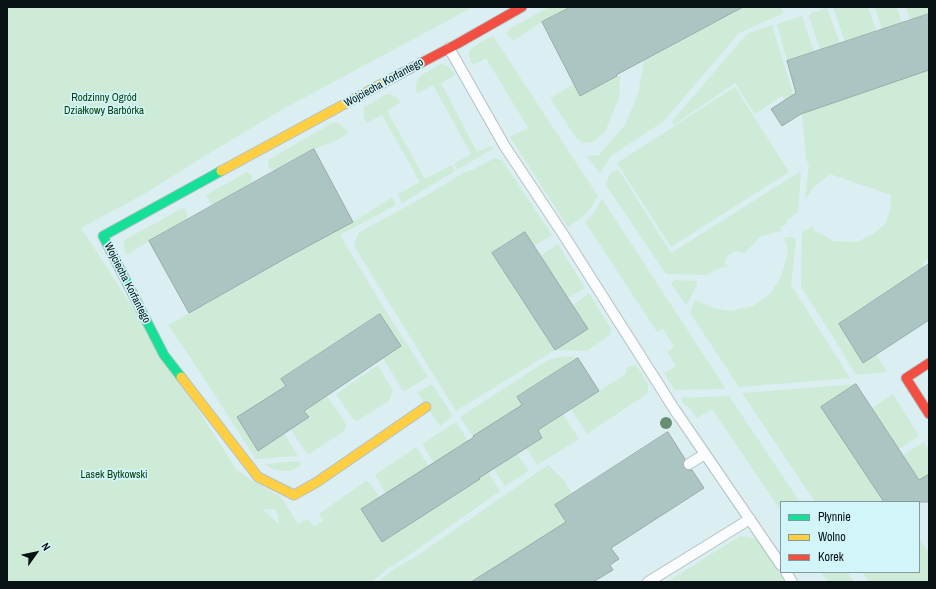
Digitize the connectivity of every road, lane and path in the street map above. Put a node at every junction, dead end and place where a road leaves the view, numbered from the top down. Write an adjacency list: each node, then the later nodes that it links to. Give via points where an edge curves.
1 (522, 7): 2 (street, Wojciecha Korfantego)
2 (449, 48): 4 (street, Wojciecha Korfantego, via 104,236 164,356 258,477 294,495); 6 (lane, via 504,145)
3 (929, 363): 5 (street, via 906,378)
4 (426, 407)
5 (929, 414)
6 (705, 454): 7 (lane); 8 (lane)
7 (688, 464)
8 (750, 519): 9 (lane); 11 (lane)
9 (780, 564)
10 (787, 573): 12 (lane)
11 (648, 582)
12 (792, 582)

